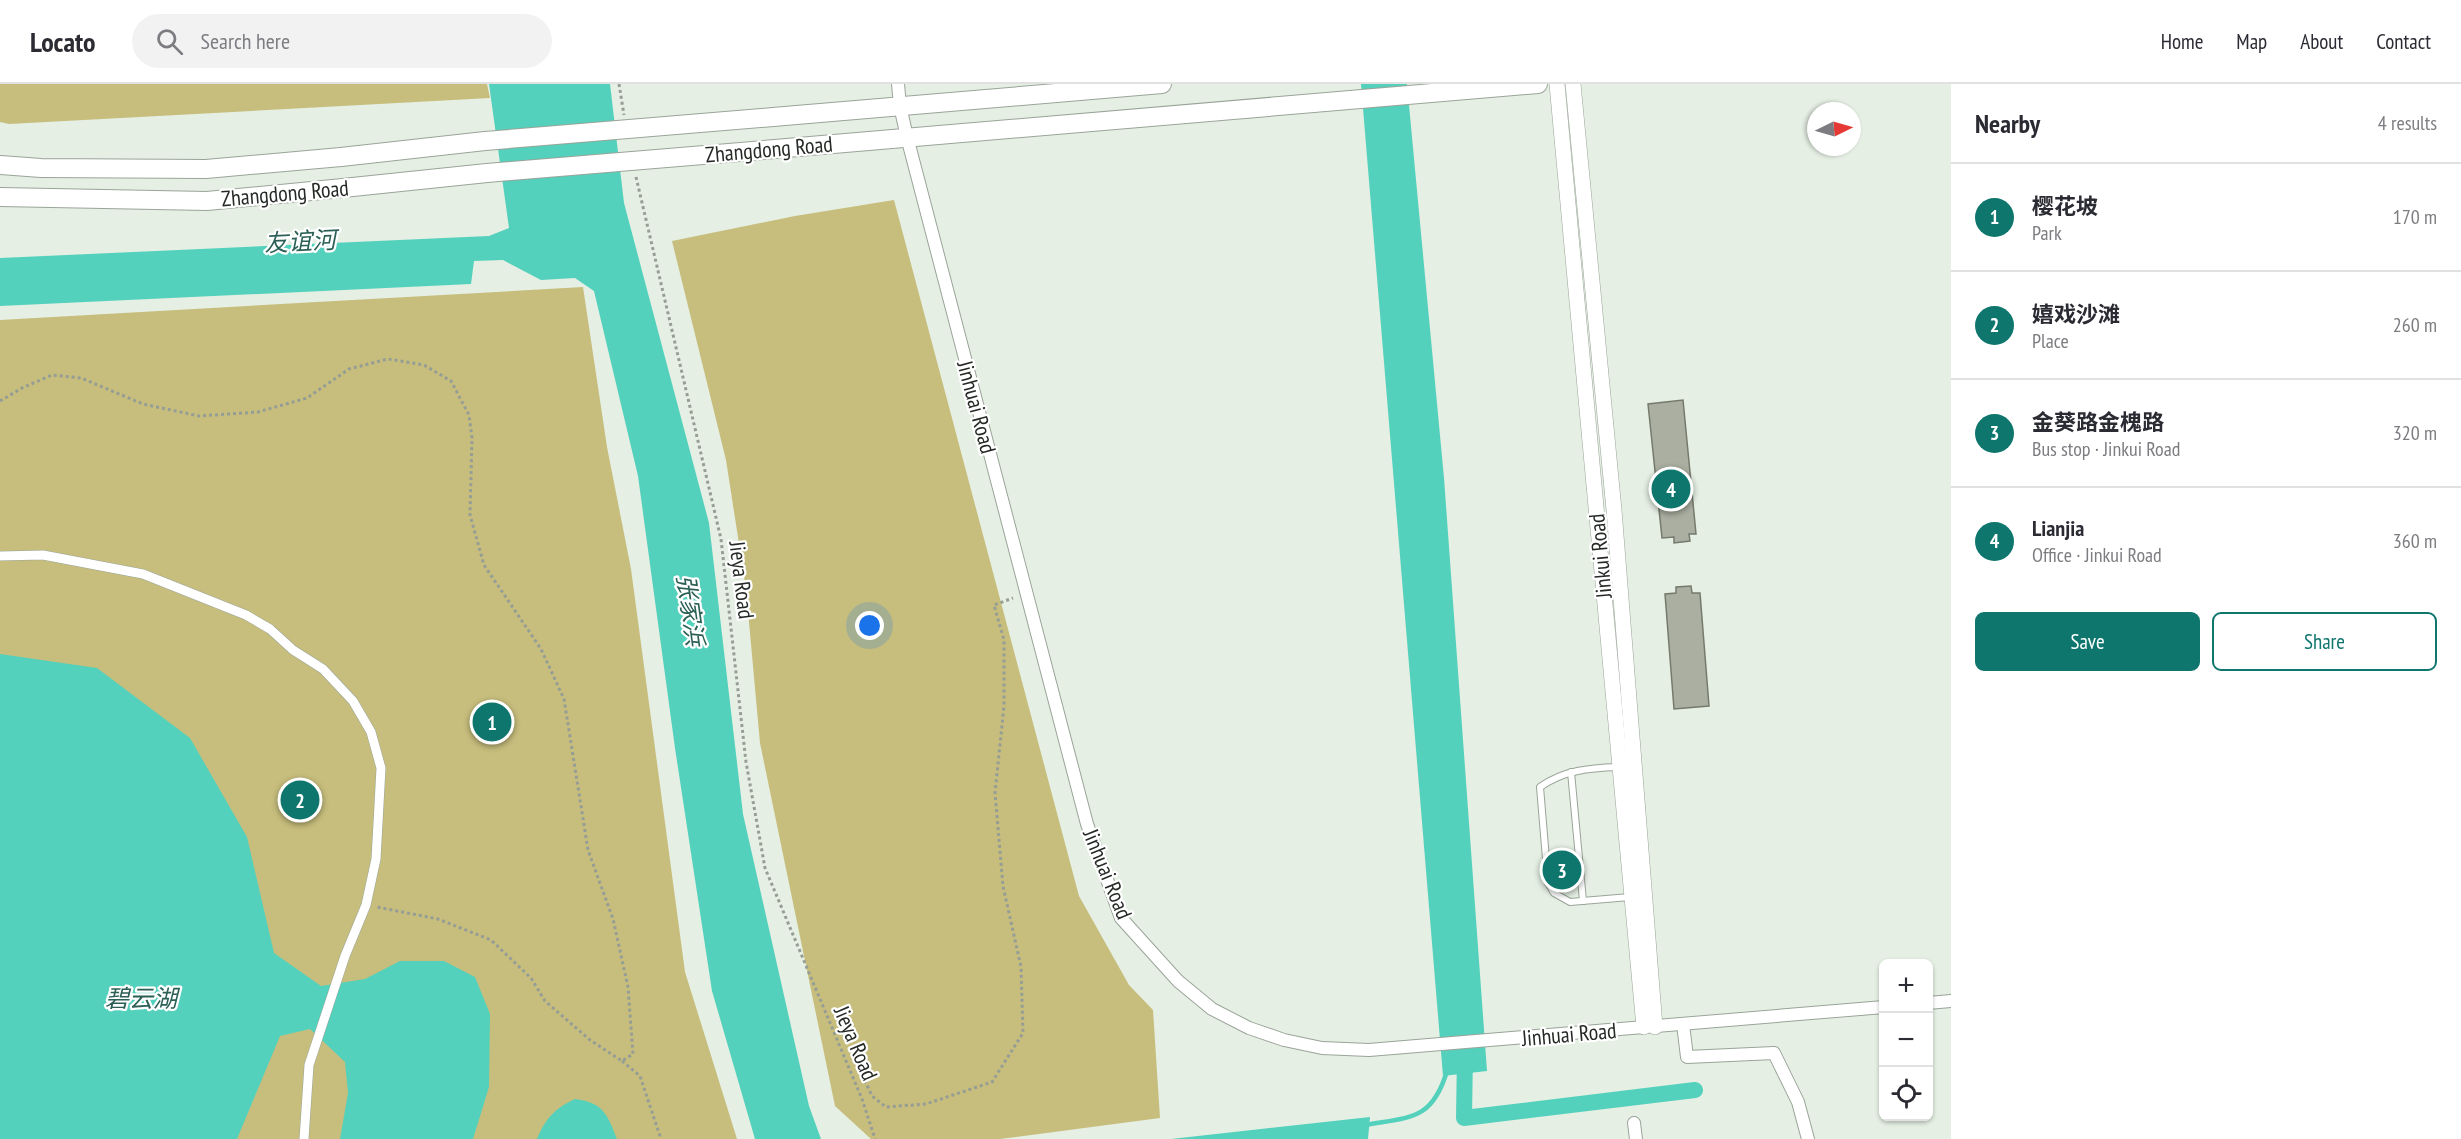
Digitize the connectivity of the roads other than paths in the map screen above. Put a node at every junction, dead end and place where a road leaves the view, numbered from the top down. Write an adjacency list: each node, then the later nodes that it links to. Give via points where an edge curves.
1 (898, 84): 6 (street, Jinhuai Road)
2 (1162, 84): 6 (main road, Zhangdong Road)
3 (1538, 84): 7 (main road, Zhangdong Road)
4 (1557, 84): 11 (street, Jinkui Road)
5 (1573, 84): 19 (street, Jinkui Road, via 1615,521)
6 (900, 106): 7 (street, Jinhuai Road); 8 (main road, Zhangdong Road, bridge, via 206,168)
7 (907, 137): 9 (main road, Zhangdong Road, bridge, via 207,201); 19 (street, Jinhuai Road, via 1087,824 1121,918 1178,981 1212,1009 1249,1028 1322,1048 1369,1050)
8 (0, 165)
9 (0, 197)
10 (0, 556): 21 (street, via 43,555 144,574 246,615 323,669 352,701 371,732 381,768 376,859 366,905 309,1065)
11 (1619, 767): 12 (lane); 13 (street, Jinkui Road)
12 (1571, 772): 14 (lane); 14 (lane, via 1540,787 1548,884 1554,893 1570,902)
13 (1630, 897): 14 (lane); 19 (street, Jinkui Road)
14 (1583, 901)
15 (1951, 1001): 16 (street)
16 (1933, 1003)
17 (1879, 1007): 18 (street, Jinhuai Road)
18 (1683, 1024): 19 (street, Jinhuai Road); 23 (street, via 1687,1057 1774,1053 1798,1102)
19 (1650, 1027)
20 (1634, 1122): 22 (street)
21 (304, 1139)
22 (1636, 1139)
23 (1808, 1139)

